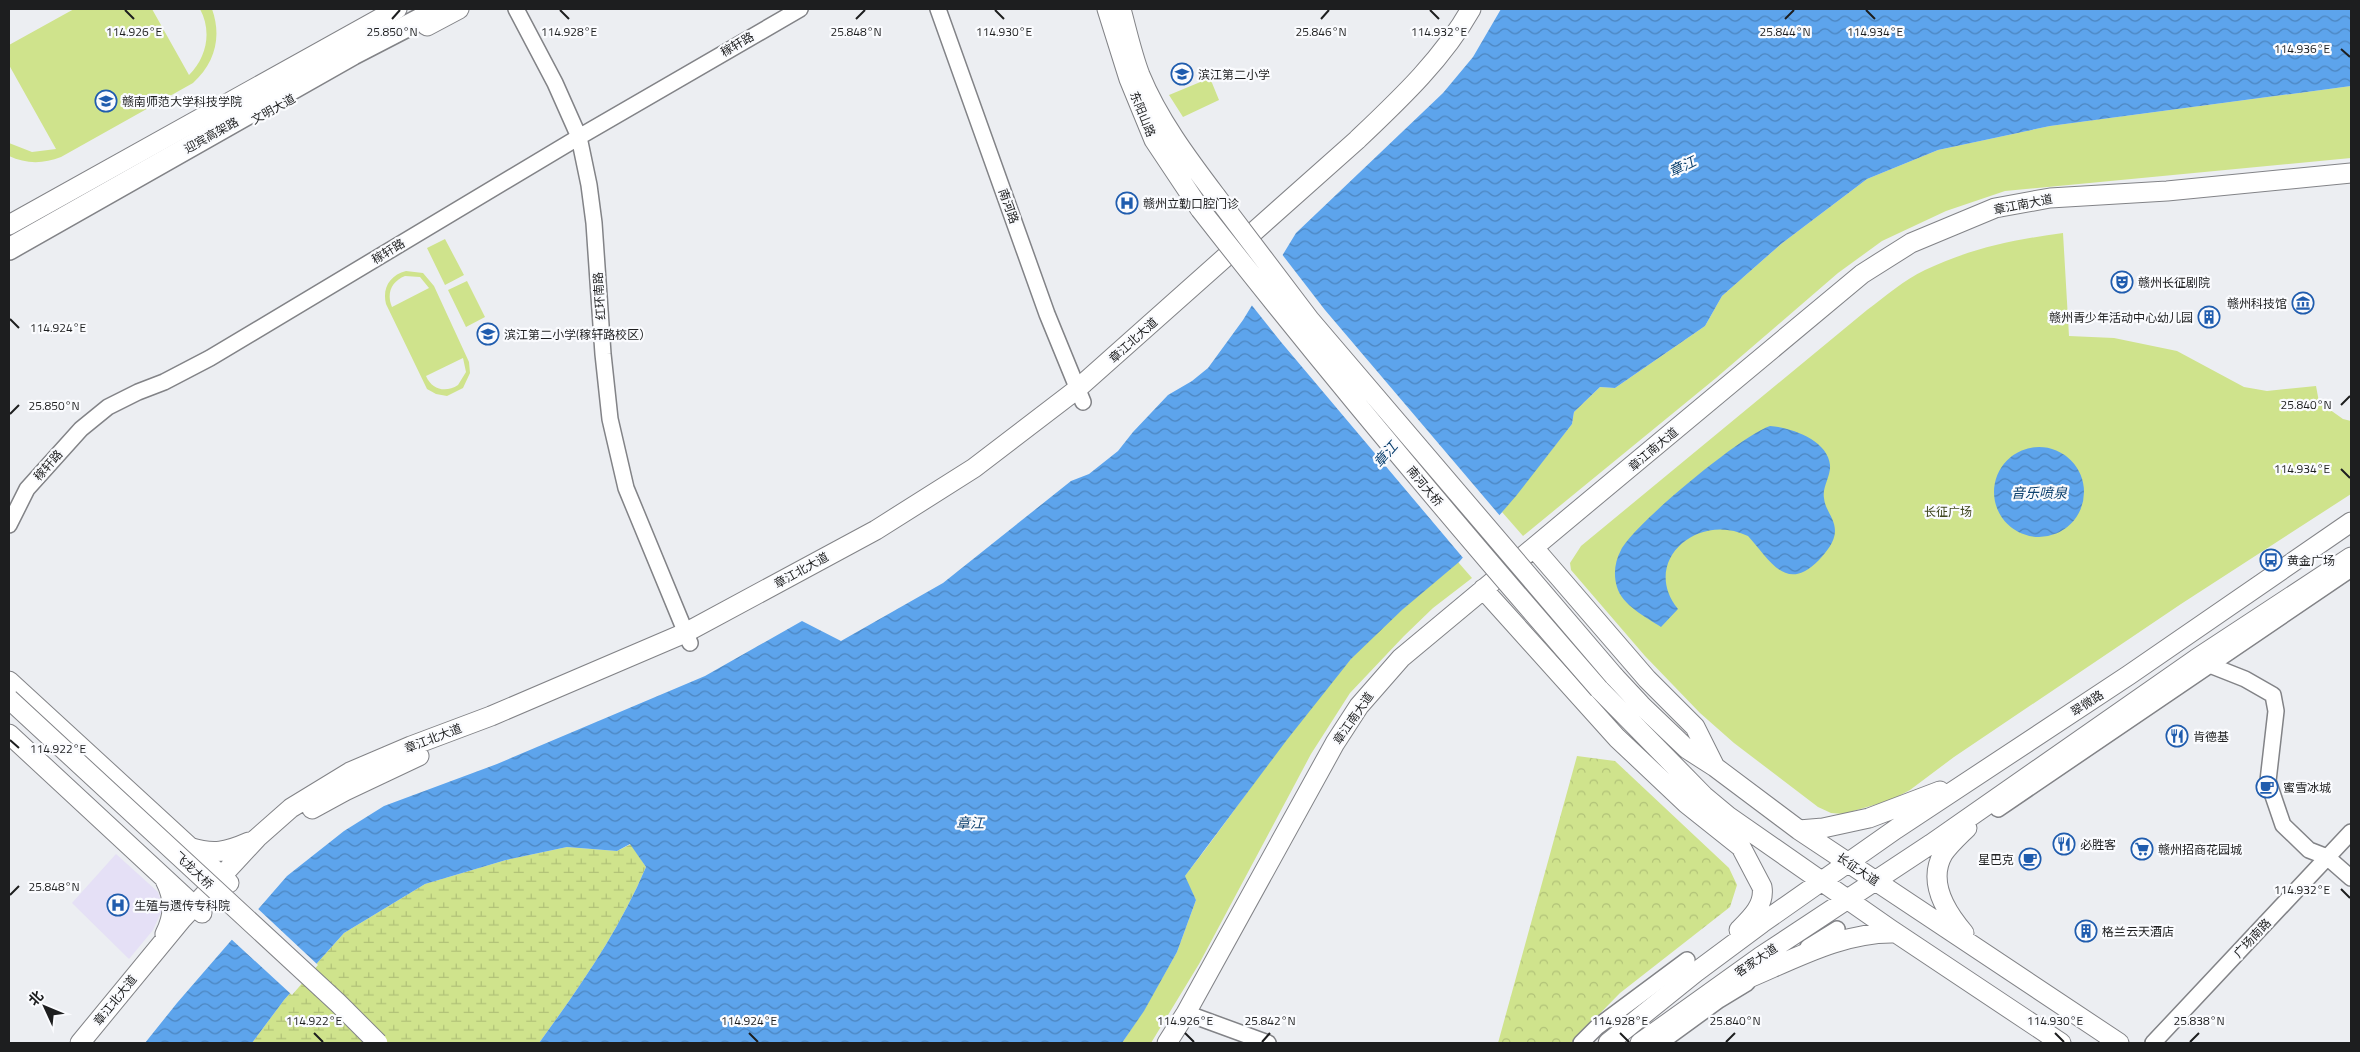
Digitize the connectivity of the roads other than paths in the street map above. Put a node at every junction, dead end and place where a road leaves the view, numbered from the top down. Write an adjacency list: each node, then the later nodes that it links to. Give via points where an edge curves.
1 (397, 9): 18 (main road)
2 (414, 9): 19 (highway, 迎宾高架路)
3 (440, 9): 20 (highway, 迎宾高架路, via 353,54)
4 (459, 9): 12 (main road, 文明大道)
5 (516, 9): 13 (street, 红环南路)
6 (800, 9): 13 (street, 稼轩路)
7 (938, 9): 23 (street, 南河路)
8 (1107, 9): 17 (main road, 东阳山路, via 1129,78 1154,140)
9 (1121, 9): 16 (main road, 东阳山路, via 1140,74 1153,101 1182,150)
10 (1471, 9): 23 (main road, 章江北大道, via 1445,49 1400,99)
11 (1481, 9): 23 (main road, 章江北大道, via 1451,55 1380,130)
12 (355, 64): 21 (main road, 文明大道); 22 (highway, via 248,130)
13 (579, 137): 25 (street, 稼轩路, via 210,358 108,407 81,429 46,466 27,489); 30 (street, 红环南路, via 594,223 610,420 626,488)
14 (2351, 173): 26 (main road, 章江南大道, via 2167,191 2050,198 1995,208 1911,243 1862,274)
15 (2351, 183): 29 (main road, 章江南大道, via 2051,206 1996,217 1916,252 1869,282 1560,544)
16 (1216, 196): 32 (main road, 南河大桥, bridge, via 1310,320)
17 (1200, 209): 37 (main road, 南河大桥, bridge, via 1310,348 1482,554 1599,689)
18 (9, 225)
19 (9, 233)
20 (9, 249)
21 (9, 255)
22 (9, 262)
23 (1079, 396): 30 (main road, 章江北大道, via 876,530)
24 (2351, 522): 39 (main road, 翠微路)
25 (9, 525)
26 (1534, 548): 29 (main road, 章江南大道); 38 (main road, via 1634,666 1695,726)
27 (2351, 557): 31 (main road, 翠微路)
28 (2351, 569): 31 (street)
29 (1488, 594): 40 (main road, via 1603,724); 64 (main road, 章江南大道, via 1401,658 1358,706 1299,806)
30 (688, 638): 46 (main road, 章江北大道, via 350,772 291,808); 52 (main road, 章江北大道, via 332,797 287,828)
31 (2202, 662): 41 (main road, 翠微路); 48 (street, via 2245,679 2273,695 2276,711 2268,780 2276,808 2282,825 2296,840 2309,850)
32 (1614, 676): 38 (main road, 长征大道, via 1674,738)
33 (9, 681): 47 (main road)
34 (9, 699): 68 (main road, 飞龙大桥, bridge)
35 (9, 715): 67 (main road, 飞龙大桥)
36 (9, 734): 51 (main road)
37 (1664, 755): 40 (main road); 43 (main road, via 1704,796)
38 (1715, 766): 44 (main road, 长征大道)
39 (1970, 780): 44 (main road, via 1870,818); 49 (main road, 翠微路)
40 (1680, 798): 42 (main road)
41 (1994, 805): 53 (main road, 翠微路); 60 (main road, via 1944,853 1937,873 1944,905)
42 (1710, 822): 43 (main road); 61 (main road, via 1741,847 1763,894 1753,915)
43 (1744, 828): 54 (main road)
44 (1799, 830): 49 (main road, 长征大道)
45 (2351, 832): 48 (street, 广场南路)
46 (257, 838): 47 (main road, via 222,852); 52 (main road, 章江北大道)
47 (188, 847): 52 (main road)
48 (2327, 857): 50 (street); 78 (street, 广场南路)
49 (1848, 862): 53 (main road, 长征大道); 54 (main road, 翠微路)
50 (2351, 878)
51 (165, 879): 56 (main road); 59 (main road, via 171,891 172,911)
52 (225, 880): 56 (main road, 章江北大道)
53 (1875, 880): 55 (main road, 客家大道); 60 (main road, 长征大道)
54 (1821, 881): 55 (main road); 61 (main road, 客家大道)
55 (1847, 899): 58 (main road); 63 (main road, 客家大道)
56 (198, 910): 59 (main road, 章江北大道); 66 (main road, 章江北大道)
57 (1837, 929): 62 (street)
58 (1896, 933): 62 (main road, via 1861,935); 76 (main road)
59 (159, 947): 65 (main road, 章江北大道)
60 (1978, 949): 77 (main road, 长征大道)
61 (1691, 966): 72 (street, via 1597,1028); 73 (main road, 客家大道)
62 (1764, 973): 63 (main road); 75 (street, via 1719,1000)
63 (1707, 994): 74 (main road, 客家大道)
64 (1191, 1016): 69 (main road, 章江南大道); 70 (main road, 章江南大道); 71 (street)
65 (80, 1043)
66 (94, 1043)
67 (361, 1043)
68 (378, 1043)
69 (1167, 1043)
70 (1180, 1043)
71 (1268, 1043)
72 (1581, 1043)
73 (1608, 1043)
74 (1640, 1043)
75 (1660, 1043)
76 (2061, 1043)
77 (2118, 1043)
78 (2152, 1043)

